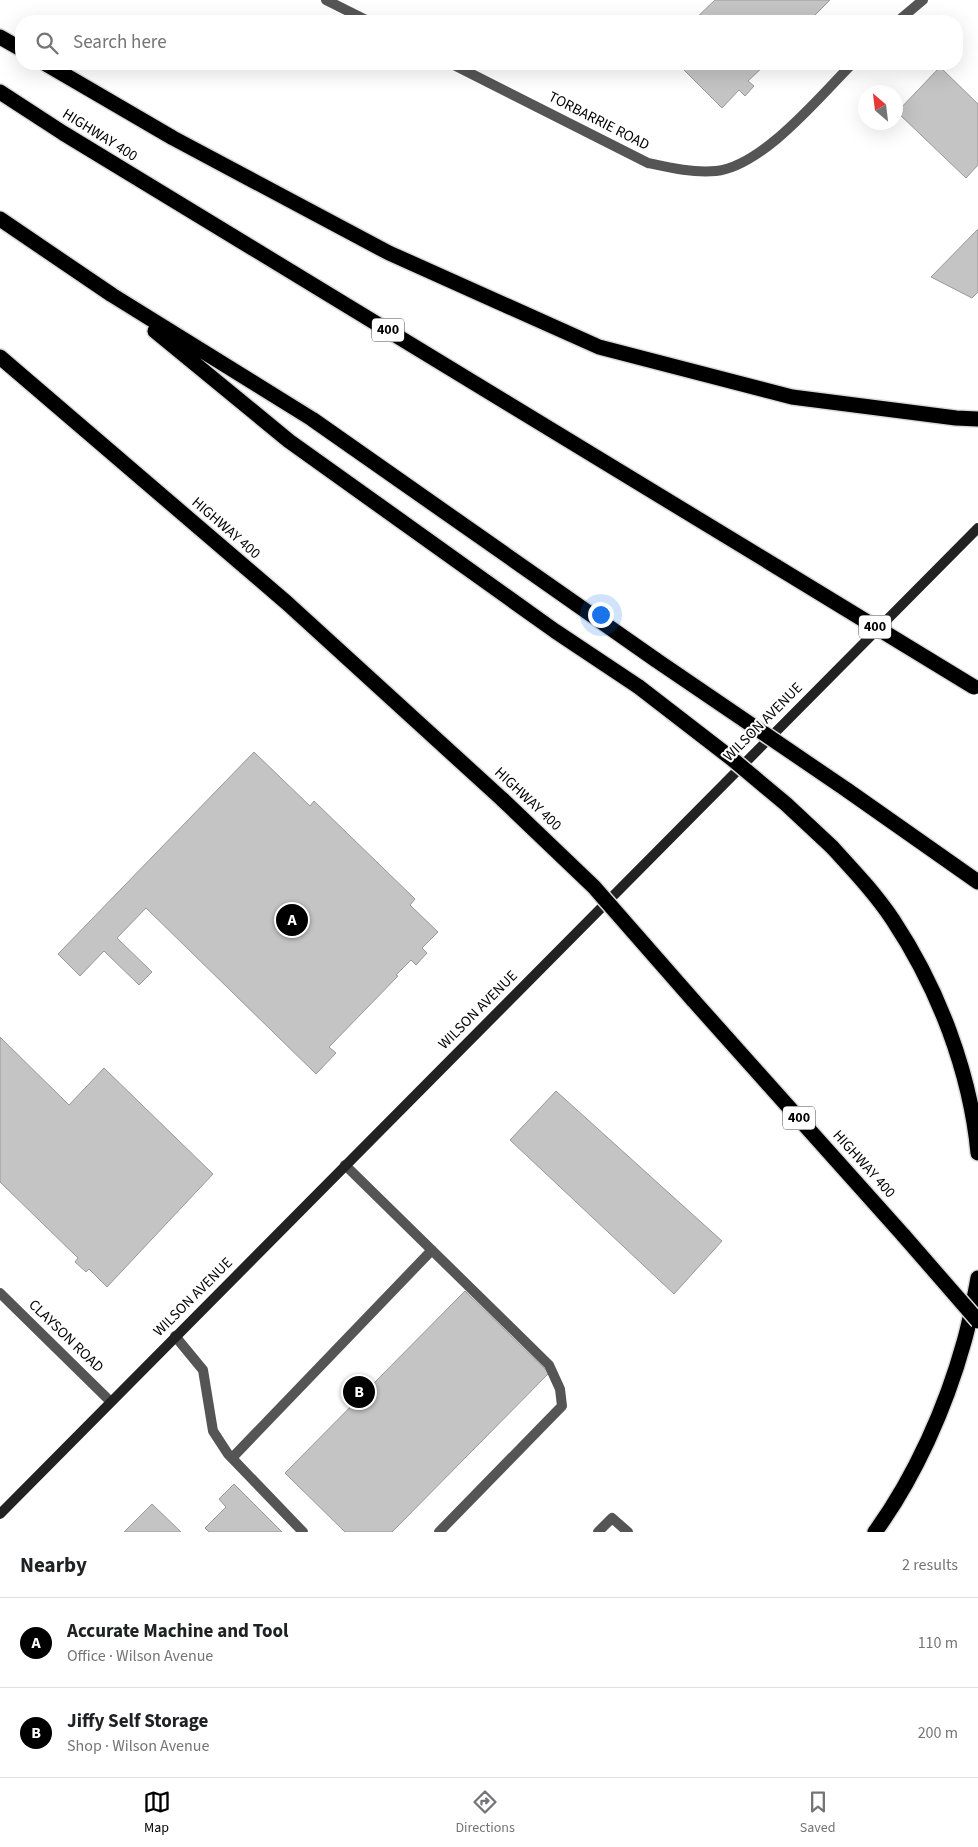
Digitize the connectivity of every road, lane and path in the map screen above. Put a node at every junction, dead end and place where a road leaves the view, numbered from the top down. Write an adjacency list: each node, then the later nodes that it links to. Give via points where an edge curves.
1 (326, 0): 3 (street)
2 (923, 0): 4 (street)
3 (356, 15)
4 (905, 15)
5 (0, 37): 6 (highway)
6 (15, 46)
7 (56, 70): 14 (highway, via 173,138 389,253 599,346 792,398)
8 (464, 70): 9 (street, TORBARRIE ROAD, via 648,163 684,170 718,171 747,160 774,142)
9 (846, 70)
10 (0, 92): 16 (highway, HIGHWAY 400 / 400, bridge)
11 (0, 218): 12 (highway)
12 (112, 295): 17 (highway, bridge, via 312,419); 18 (highway, bridge, via 289,441 639,687 744,769 832,847 892,919 920,964 949,1029 970,1100)
13 (0, 357): 23 (highway, HIGHWAY 400 / 400, bridge, via 287,603 594,887)
14 (978, 419)
15 (978, 528): 19 (main road, WILSON AVENUE)
16 (976, 689)
17 (978, 882)
18 (978, 1154)
19 (345, 1165): 20 (street); 24 (main road, WILSON AVENUE)
20 (432, 1250): 26 (street); 29 (street, via 549,1365 560,1389 562,1406)
21 (978, 1278): 32 (highway, via 965,1341 942,1410 887,1516)
22 (0, 1293): 25 (street, CLAYSON ROAD)
23 (978, 1321)
24 (175, 1336): 25 (main road, WILSON AVENUE); 26 (street, via 203,1370 213,1431)
25 (110, 1401): 27 (main road, WILSON AVENUE)
26 (232, 1458): 28 (street)
27 (0, 1514)
28 (303, 1532)
29 (439, 1532)
30 (598, 1532): 31 (street, via 612,1518)
31 (628, 1532)
32 (875, 1532)

